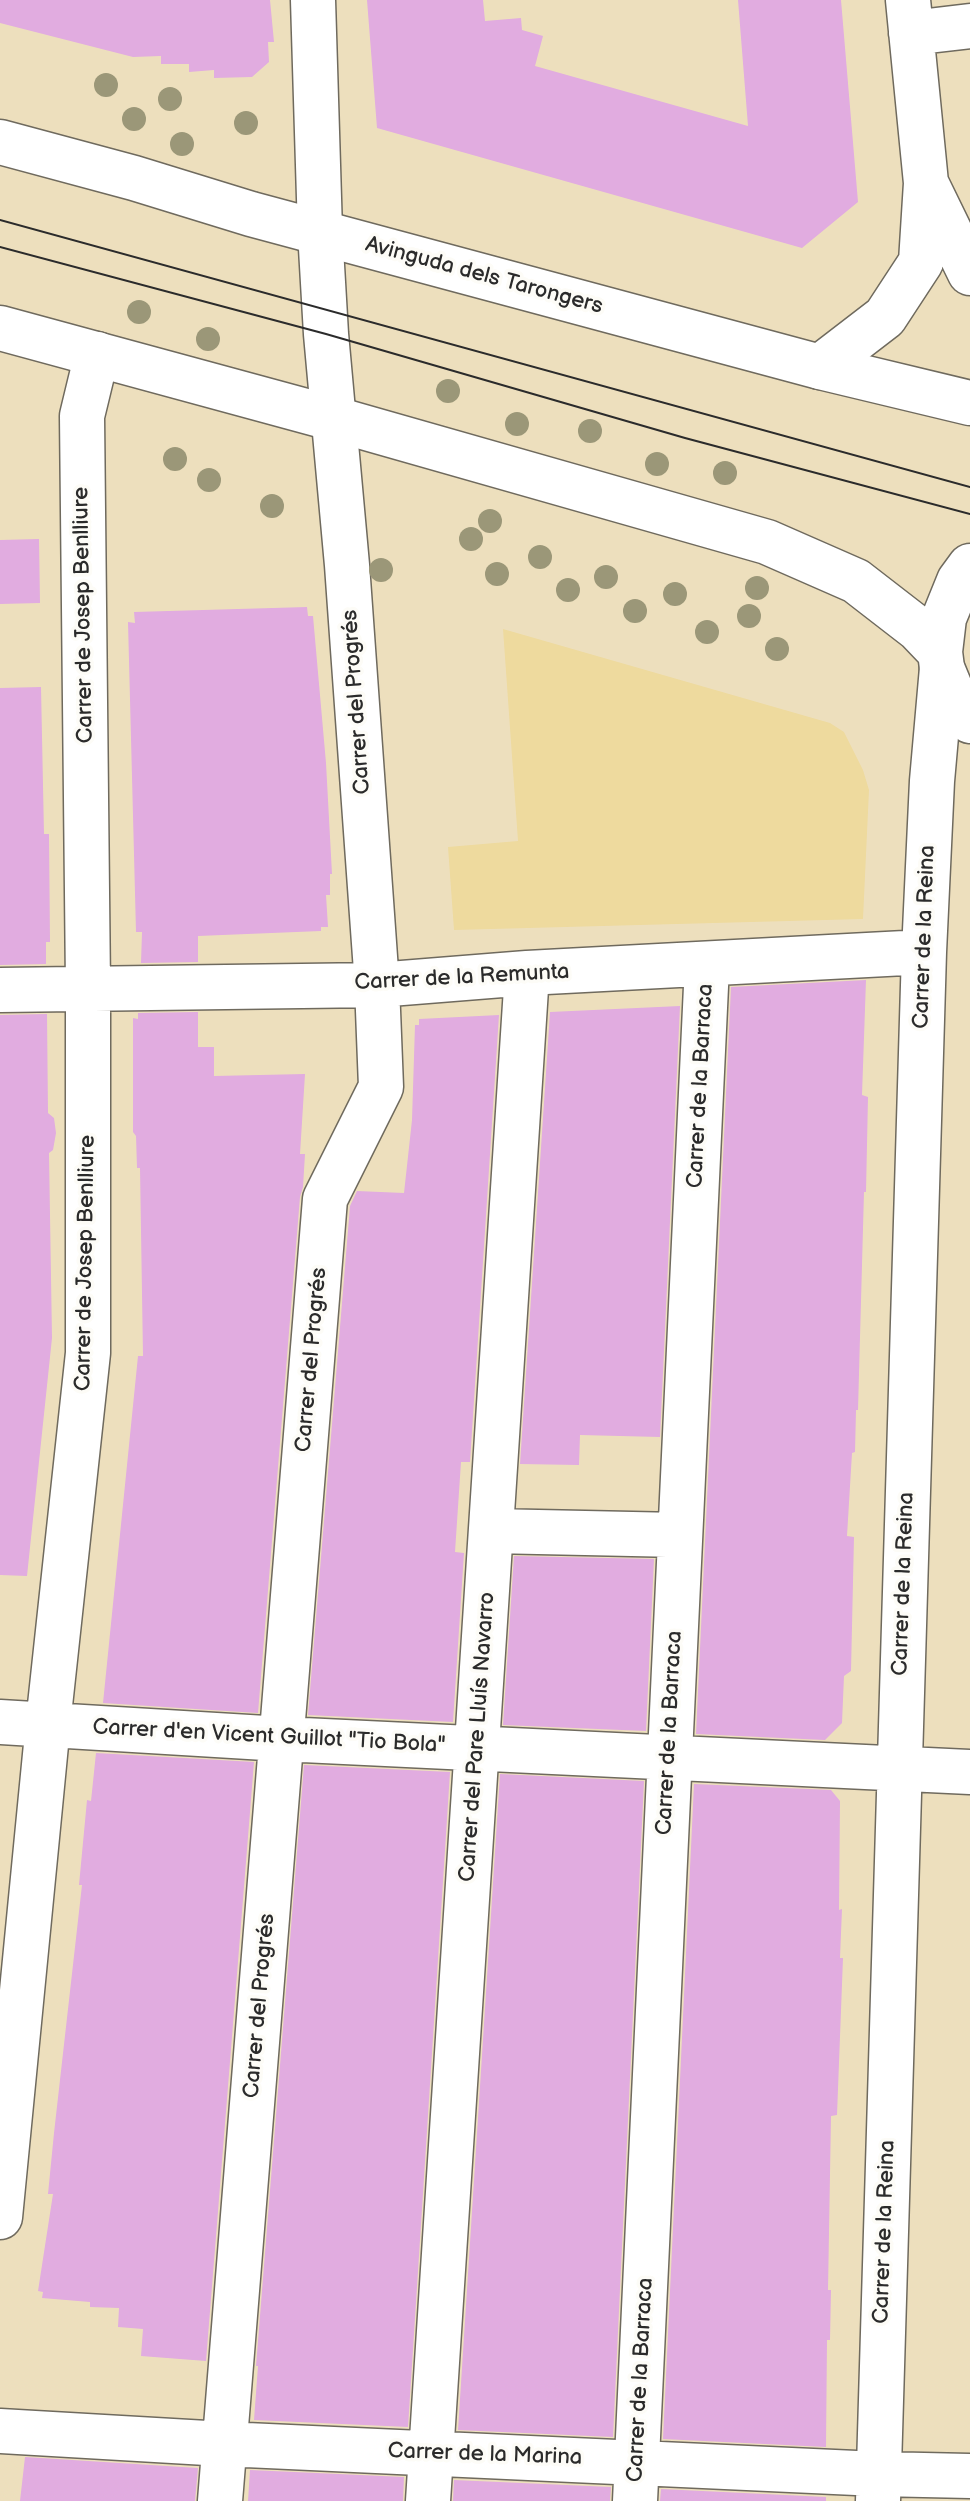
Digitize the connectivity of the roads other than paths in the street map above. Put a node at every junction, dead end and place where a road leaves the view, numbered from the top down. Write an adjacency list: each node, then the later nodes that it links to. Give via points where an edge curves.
1 (313, 0): 6 (street, Carrer del Progrés)
2 (909, 16): 3 (street); 5 (street)
3 (970, 26)
4 (0, 142): 6 (street, Avinguda dels Tarongers)
5 (926, 183): 7 (street); 10 (street, via 921,262 885,317)
6 (320, 231): 10 (street, Avinguda dels Tarongers); 12 (street, Carrer del Progrés)
7 (970, 273)
8 (0, 328): 9 (street)
9 (97, 354): 12 (street); 20 (street, Carrer de Josep Benlliure, via 82,416)
10 (820, 367): 11 (street, Avinguda dels Tarongers)
11 (970, 403)
12 (335, 419): 14 (street, via 767,542 856,581 918,629); 19 (street, Carrer del Progrés)
13 (970, 566): 14 (street, Carrer de la Reina, via 944,618)
14 (941, 660): 15 (street, via 958,707); 16 (street, Carrer de la Reina)
15 (970, 721)
16 (924, 952): 17 (street, Carrer de la Remunta); 29 (street, Carrer de la Reina)
17 (707, 965): 18 (street, Carrer de la Remunta); 23 (street, Carrer de la Barraca)
18 (527, 973): 19 (street, Carrer de la Remunta); 22 (street, Carrer del Pare Lluís Navarro)
19 (377, 985): 20 (street, Carrer de la Remunta); 26 (street, Carrer del Progrés, via 381,1087 325,1199)
20 (88, 987): 21 (street, Carrer de la Remunta); 25 (street, Carrer de Josep Benlliure, via 88,1353)
21 (0, 990)
22 (491, 1531): 23 (street); 27 (street, Carrer del Pare Lluís Navarro)
23 (679, 1535): 28 (street, Carrer de la Barraca)
24 (0, 1722): 25 (street, Carrer d'en Vicent Guillot "Tio Bola")
25 (48, 1724): 26 (street, Carrer d'en Vicent Guillot "Tio Bola"); 31 (street, Carrer de Josep Benlliure)
26 (282, 1739): 27 (street, Carrer d'en Vicent Guillot "Tio Bola"); 33 (street, Carrer del Progrés)
27 (477, 1749): 28 (street, Carrer d'en Vicent Guillot "Tio Bola"); 34 (street, Carrer del Pare Lluís Navarro)
28 (669, 1758): 29 (street, Carrer d'en Vicent Guillot "Tio Bola"); 36 (street, Carrer de la Barraca)
29 (898, 1767): 30 (street, Carrer d'en Vicent Guillot "Tio Bola"); 37 (street, Carrer de la Reina)
30 (970, 1772)
31 (0, 2217)
32 (0, 2431): 33 (street, Carrer de la Marina)
33 (224, 2444): 34 (street, Carrer de la Marina); 38 (street, Carrer del Progrés)
34 (431, 2453): 36 (street, Carrer de la Marina); 39 (street, Carrer del Pare Lluís Navarro)
35 (970, 2476): 37 (street, Carrer de la Marina)
36 (636, 2481): 37 (street, Carrer de la Marina)
37 (878, 2488)
38 (220, 2501)
39 (428, 2501)

